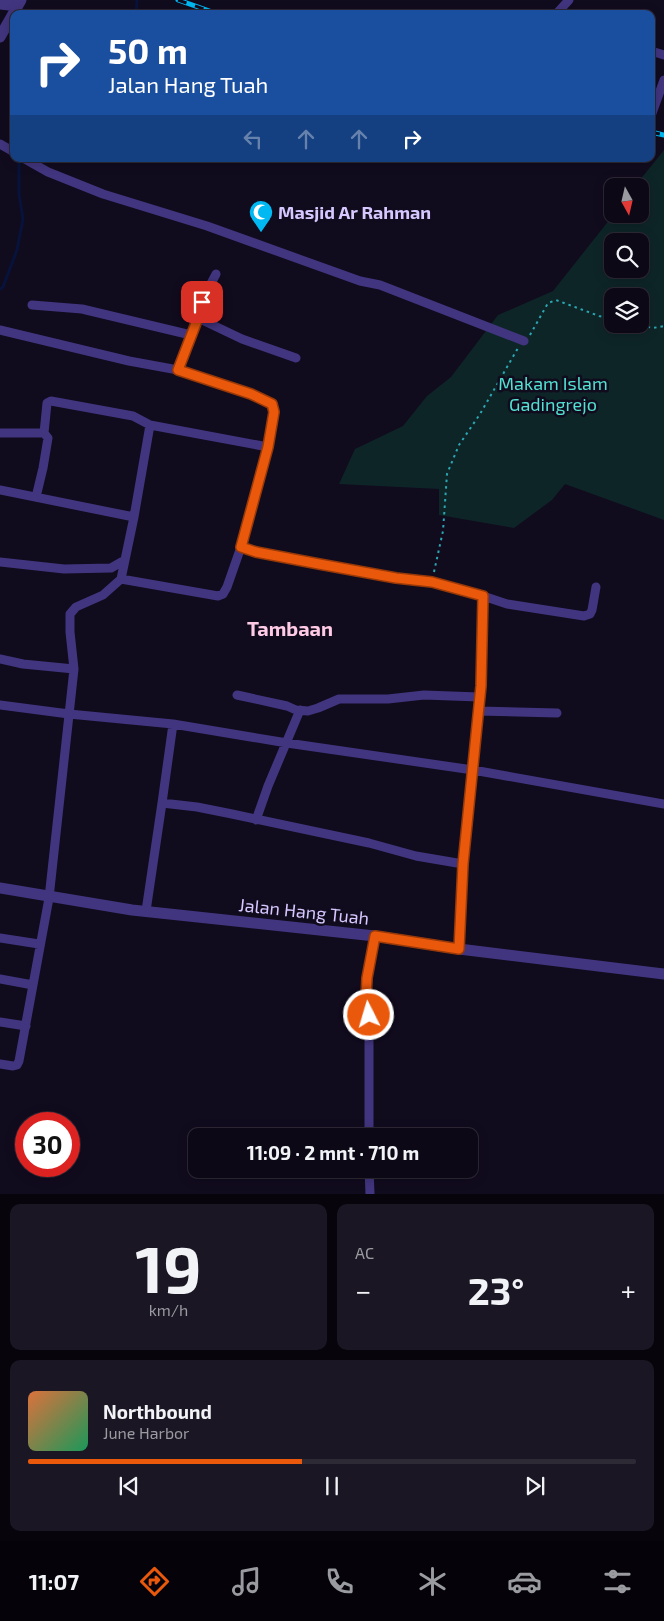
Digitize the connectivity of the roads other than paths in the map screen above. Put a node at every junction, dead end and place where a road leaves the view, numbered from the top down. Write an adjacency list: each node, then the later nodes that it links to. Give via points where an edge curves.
1 (569, 0): 4 (street)
2 (19, 3): 3 (street)
3 (0, 4)
4 (561, 10)
5 (10, 19): 6 (street)
6 (0, 36)
7 (664, 80): 8 (street)
8 (655, 105)
9 (31, 162): 15 (street, via 103,194 380,286)
10 (216, 274): 12 (street)
11 (32, 305): 14 (street, via 82,309)
12 (198, 318): 14 (street); 16 (street, via 242,339)
13 (0, 330): 17 (street)
14 (191, 335): 17 (street)
15 (524, 341)
16 (296, 358)
17 (178, 370): 21 (street, via 272,404 274,412)
18 (150, 424): 20 (street, via 133,416 52,401 47,403); 21 (street); 24 (street)
19 (0, 433): 20 (street)
20 (44, 433): 23 (street, via 48,438)
21 (268, 447): 25 (street)
22 (0, 490): 23 (street)
23 (36, 497): 24 (street)
24 (134, 517): 26 (street)
25 (241, 547): 28 (street, via 227,587 218,596); 30 (street, via 329,566 432,582)
26 (124, 560): 27 (street, via 111,568 64,568); 28 (street)
27 (0, 562)
28 (121, 579): 32 (street, via 103,595 76,606 70,614)
29 (596, 587): 30 (street, via 592,610 584,616 507,604)
30 (483, 596): 34 (street)
31 (0, 659): 32 (street)
32 (74, 668): 39 (street)
33 (237, 695): 36 (street)
34 (479, 697): 36 (street, via 424,695 339,699 318,708); 37 (street)
35 (0, 705): 39 (street)
36 (300, 710): 41 (street)
37 (478, 711): 38 (street); 42 (street)
38 (557, 713)
39 (69, 714): 40 (street); 48 (street)
40 (173, 724): 41 (street); 43 (street)
41 (287, 743): 42 (street); 45 (street)
42 (473, 770): 44 (street); 46 (street)
43 (162, 803): 45 (street); 49 (street)
44 (664, 804)
45 (256, 820): 46 (street)
46 (463, 864): 53 (street)
47 (0, 888): 48 (street, Jalan Hang Tuah)
48 (49, 898): 49 (street, Jalan Hang Tuah); 52 (street)
49 (146, 912): 50 (street, Jalan Hang Tuah)
50 (375, 936): 53 (street, Jalan Hang Tuah); 60 (street, via 367,989)
51 (0, 938): 52 (street)
52 (39, 944): 56 (street)
53 (459, 949): 54 (street, Jalan Hang Tuah)
54 (664, 974)
55 (0, 979): 56 (street)
56 (33, 984): 58 (street)
57 (0, 1022): 58 (street)
58 (26, 1026): 59 (street, via 17,1064)
59 (0, 1064)
60 (369, 1128)
61 (369, 1178): 62 (street)
62 (370, 1194)

